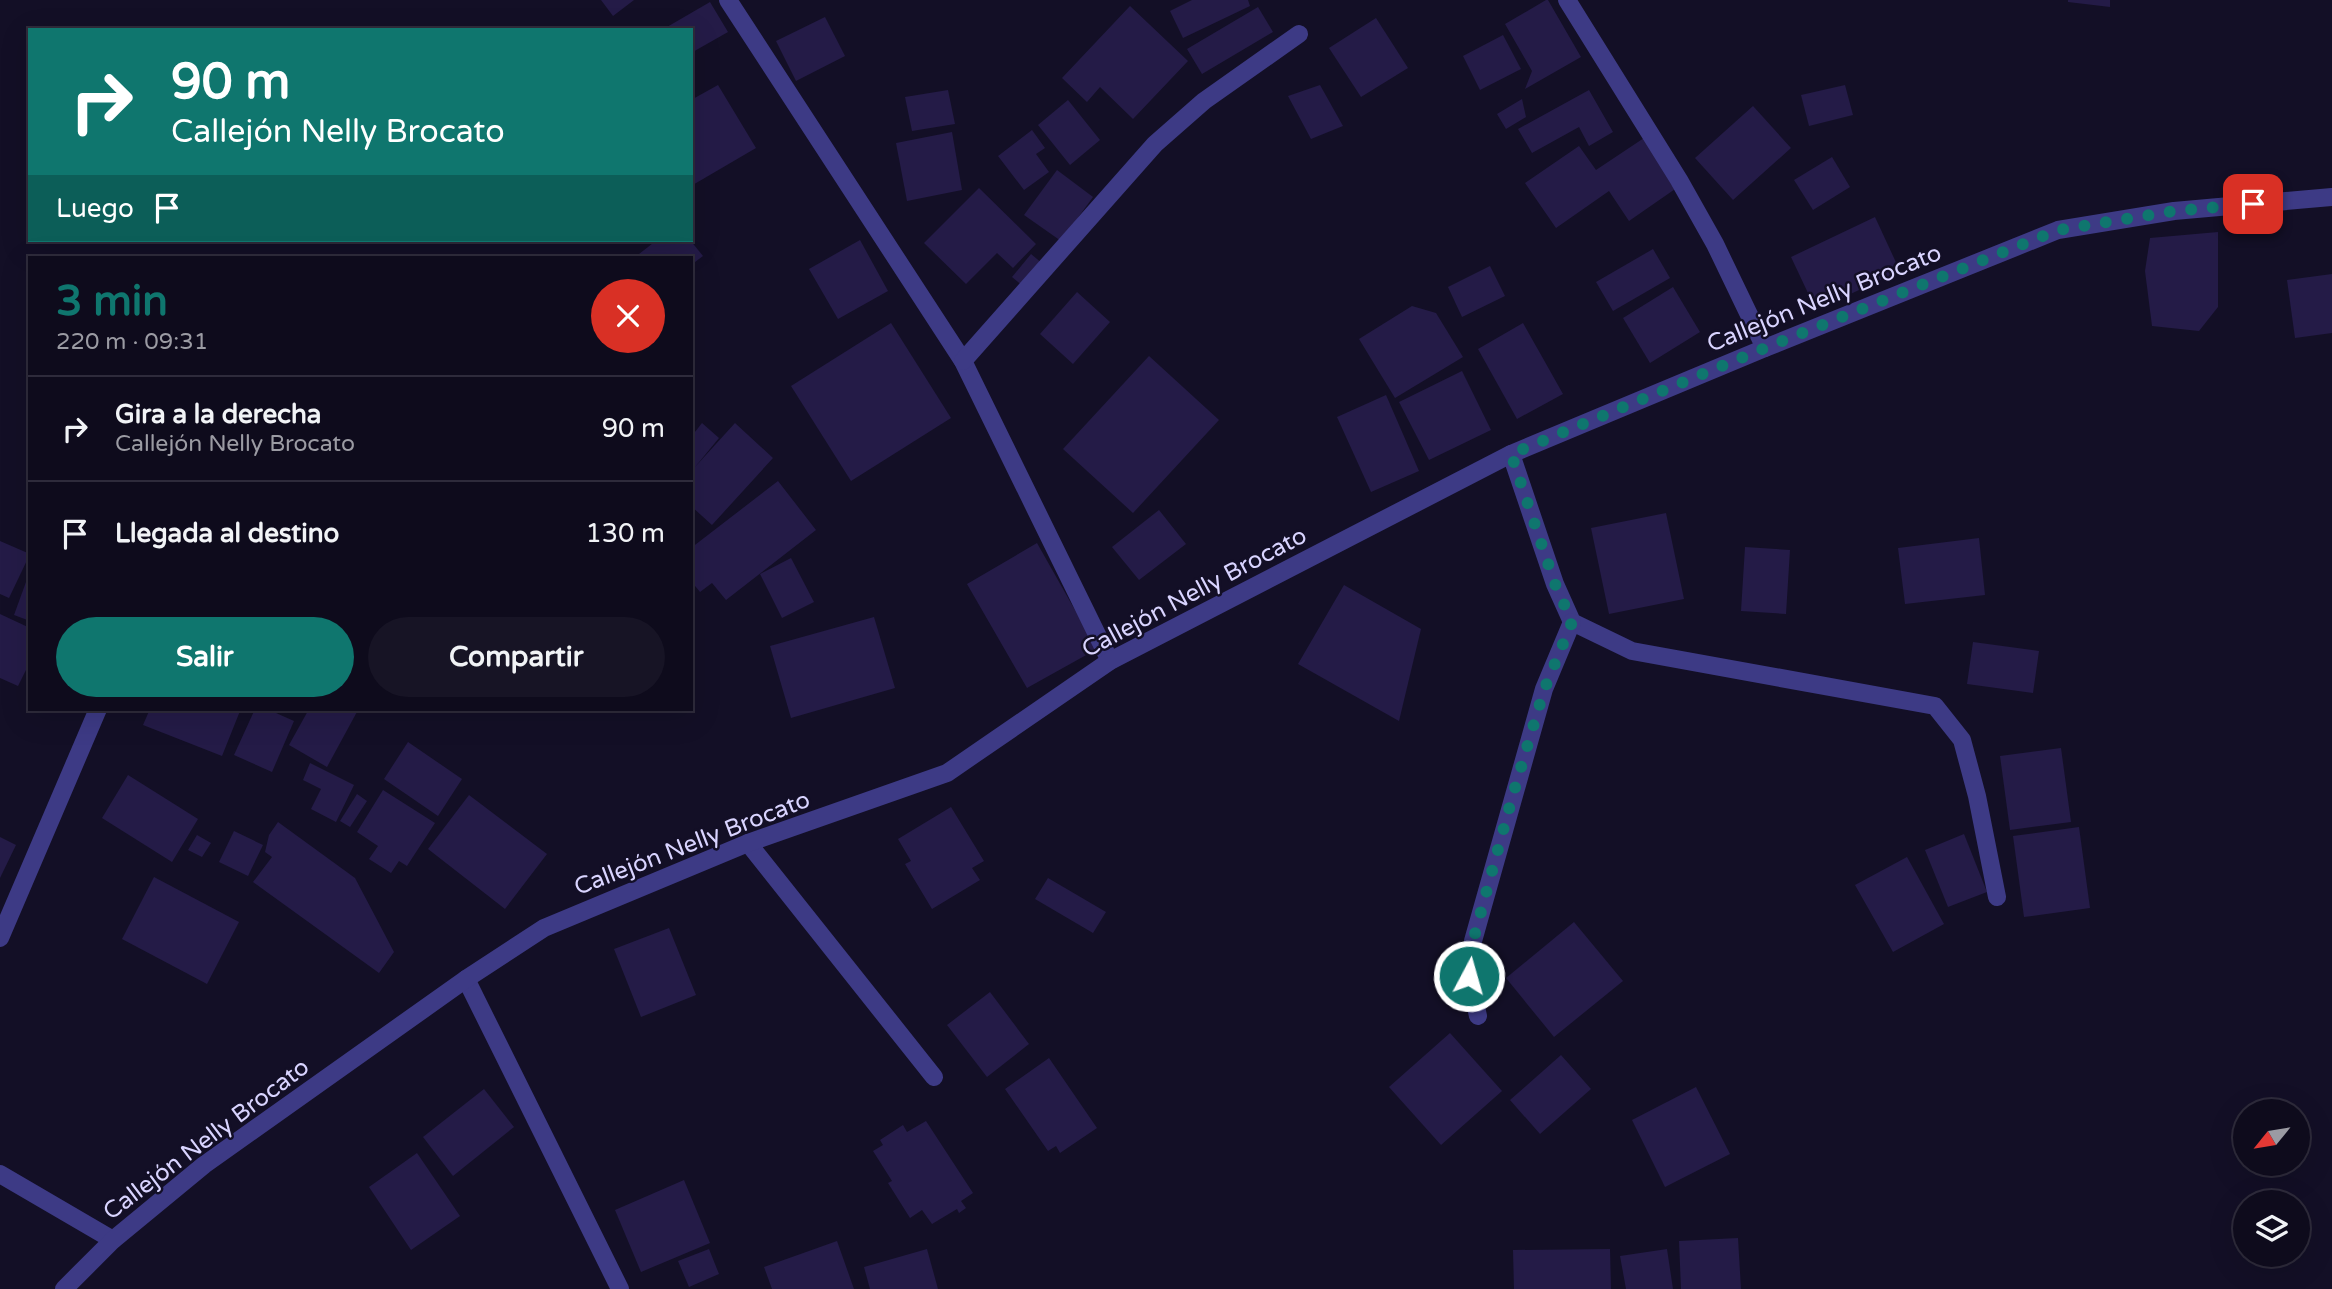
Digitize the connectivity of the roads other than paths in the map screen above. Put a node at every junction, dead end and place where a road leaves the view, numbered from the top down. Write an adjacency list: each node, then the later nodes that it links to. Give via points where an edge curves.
1 (728, 0): 6 (street)
2 (1567, 0): 5 (street, via 1679,180)
3 (1299, 34): 6 (street, via 1204,102 1155,144)
4 (2332, 197): 5 (street, Callejón Nelly Brocato, via 2174,211 2058,230)
5 (1765, 348): 7 (street, Callejón Nelly Brocato)
6 (963, 361): 9 (street)
7 (1511, 454): 8 (street); 9 (street, Callejón Nelly Brocato)
8 (1572, 622): 12 (street, via 1632,651 1936,706 1962,740); 15 (street, via 1544,690 1473,941 1469,976)
9 (1110, 661): 11 (street, Callejón Nelly Brocato, via 947,773)
10 (97, 711): 13 (street)
11 (748, 843): 14 (street, Callejón Nelly Brocato, via 544,928); 16 (street)
12 (1997, 897)
13 (0, 938)
14 (466, 979): 18 (street, Callejón Nelly Brocato, via 204,1166); 20 (street)
15 (1478, 1016)
16 (934, 1077)
17 (0, 1174): 18 (street)
18 (113, 1240): 19 (street, Callejón Nelly Brocato)
19 (64, 1289)
20 (620, 1289)

